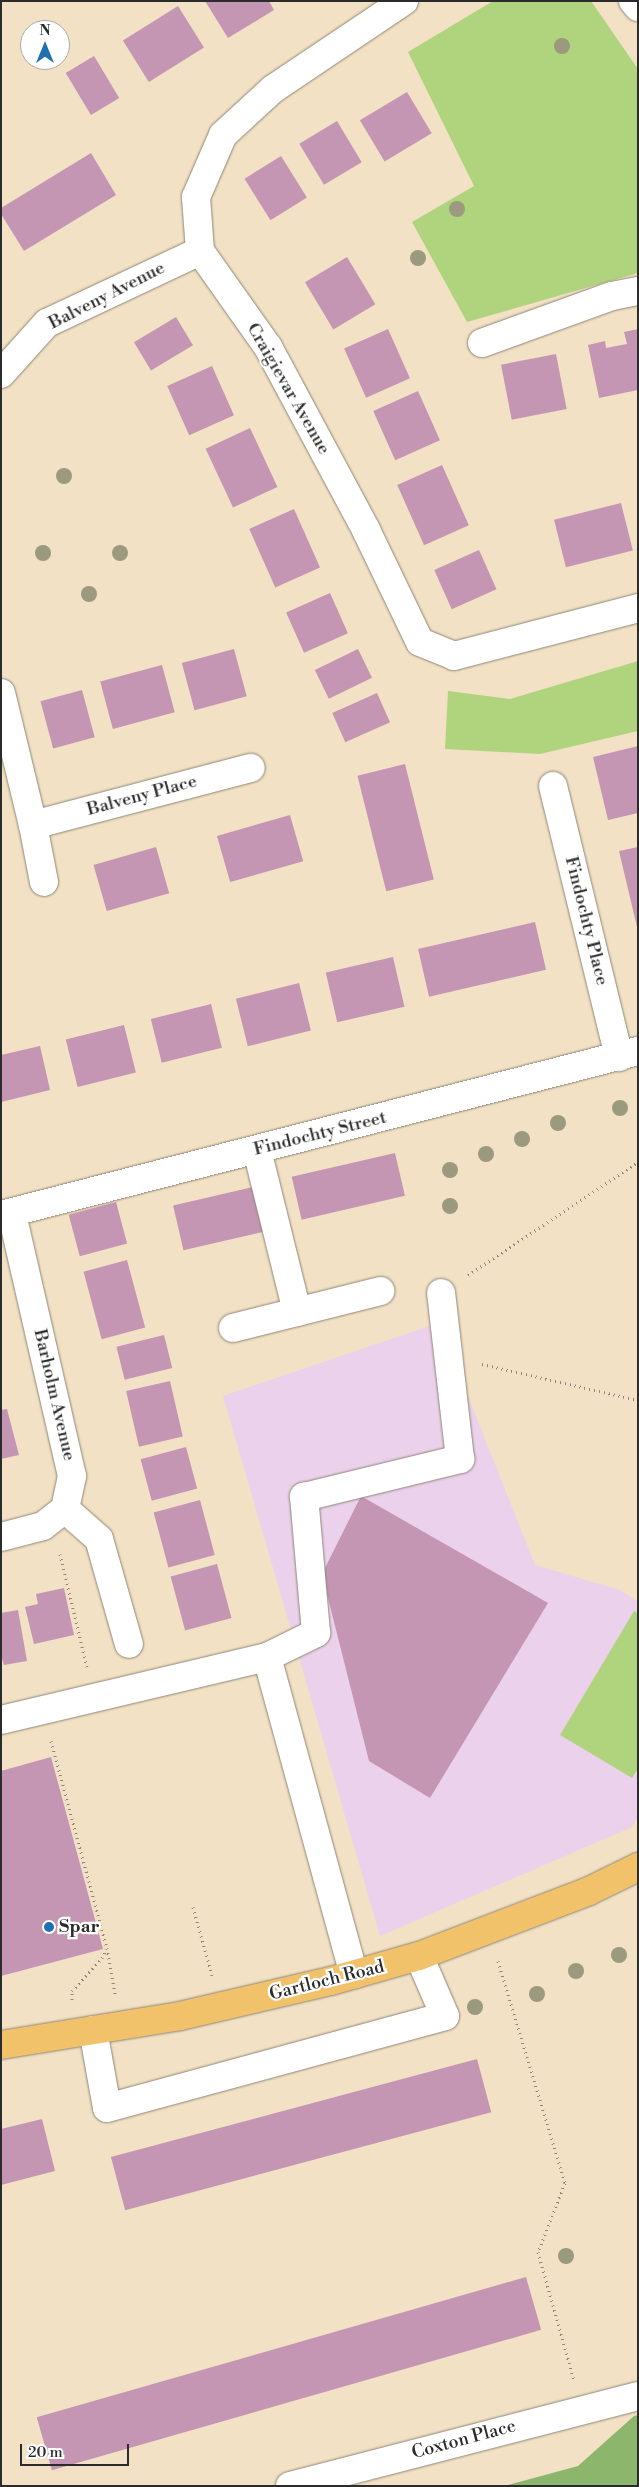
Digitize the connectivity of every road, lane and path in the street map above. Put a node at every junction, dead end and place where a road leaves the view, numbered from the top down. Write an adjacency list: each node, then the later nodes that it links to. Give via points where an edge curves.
1 (404, 1): 4 (street, via 273,90 224,135 196,197)
2 (633, 1): 3 (street)
3 (638, 7)
4 (200, 251): 7 (street, Balveny Avenue, via 47,323); 8 (street, Craigievar Avenue, via 268,347 366,530 420,642 454,656)
5 (638, 291): 6 (street, via 612,296)
6 (482, 343)
7 (1, 374)
8 (638, 608)
9 (1, 693): 12 (street)
10 (250, 768): 12 (street, Balveny Place)
11 (553, 786): 14 (street, Findochty Place)
12 (33, 825): 13 (street)
13 (44, 882)
14 (628, 1054): 15 (street, Findochty Street)
15 (257, 1150): 17 (street, Findochty Street); 20 (street)
16 (638, 1162): 19 (path)
17 (7, 1214): 24 (street, Barholm Avenue, via 72,1476)
18 (380, 1291): 20 (street)
19 (442, 1293): 22 (street)
20 (297, 1312): 21 (street)
21 (233, 1328)
22 (450, 1357): 23 (path); 27 (street, via 460,1459 304,1497 316,1633)
23 (638, 1400)
24 (59, 1514): 25 (street, via 43,1526); 26 (street, via 99,1540); 28 (path)
25 (1, 1537)
26 (129, 1644)
27 (268, 1657): 28 (street); 36 (street)
28 (94, 1698): 29 (street)
29 (43, 1710): 30 (street); 34 (path)
30 (1, 1720)
31 (638, 1867): 33 (main road, Gartloch Road, via 589,1891)
32 (193, 1907): 37 (path)
33 (488, 1930): 35 (main road, Gartloch Road); 42 (path, via 565,2183 538,2252)
34 (107, 1948): 38 (path); 39 (path, via 72,1991)
35 (420, 1956): 36 (main road, Gartloch Road); 39 (street, via 445,2016 107,2108)
36 (354, 1974): 37 (main road, Gartloch Road)
37 (221, 2007): 38 (main road, Gartloch Road)
38 (122, 2026): 39 (main road, Gartloch Road)
39 (82, 2032): 40 (main road, Gartloch Road)
40 (1, 2045)
41 (638, 2396): 42 (street, Coxton Place)
42 (582, 2410): 43 (street, Coxton Place)
43 (290, 2486)

